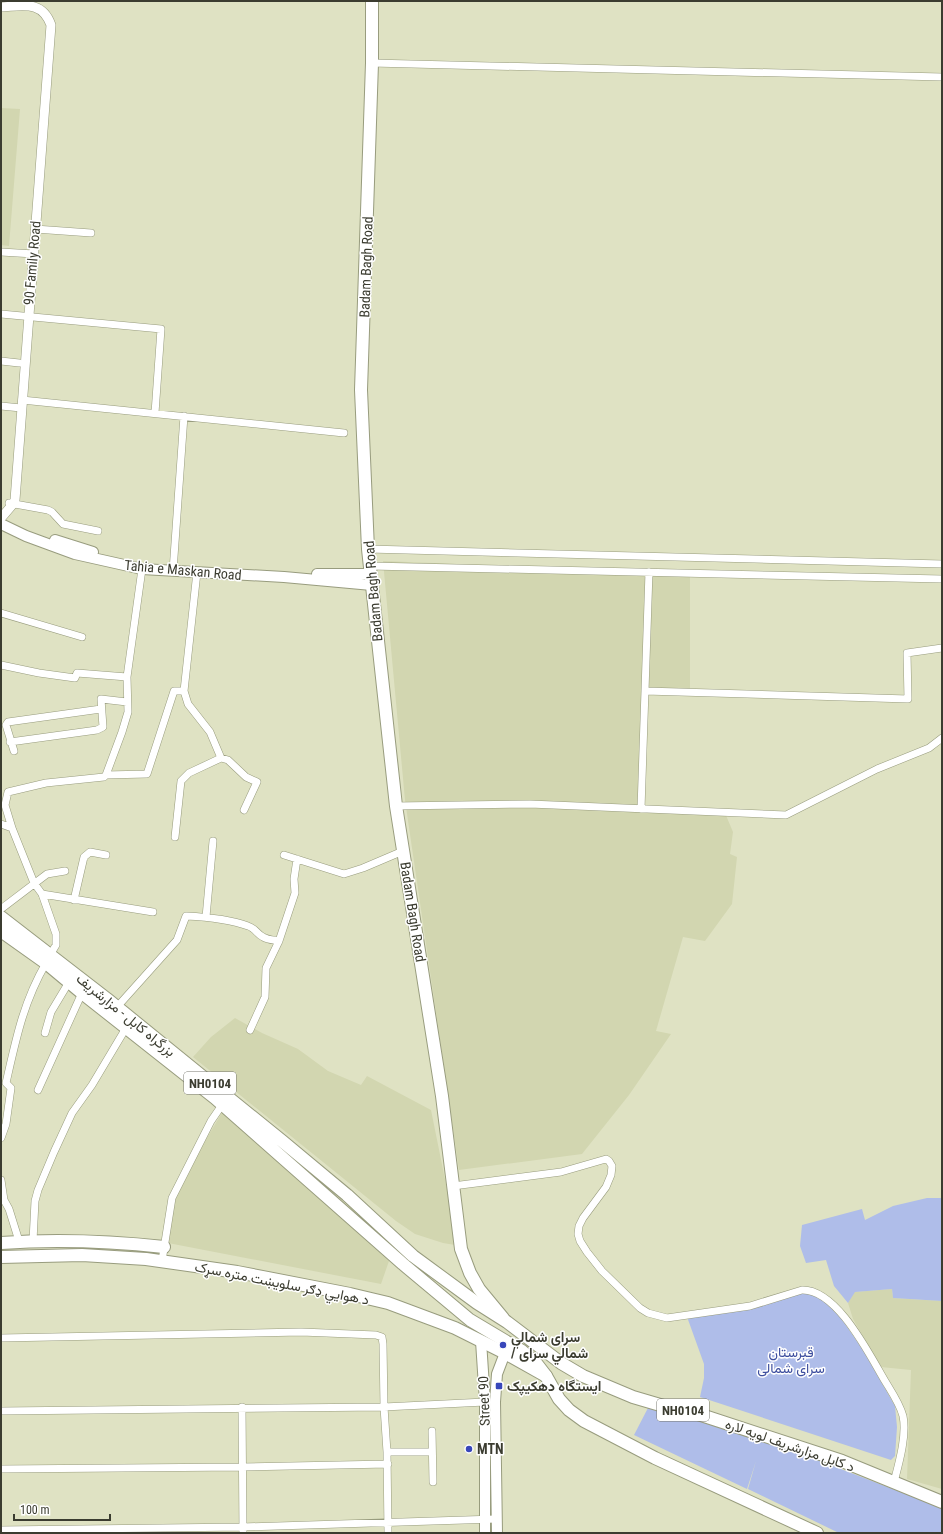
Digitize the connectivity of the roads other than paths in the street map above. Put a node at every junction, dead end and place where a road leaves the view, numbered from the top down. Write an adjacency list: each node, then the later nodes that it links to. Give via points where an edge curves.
1 (372, 1): 4 (main road, Badam Bagh Road)
2 (1, 7): 3 (street, via 33,5)
3 (47, 14): 6 (street, 90 Family Road, via 51,25); 9 (street, 90 Family Road)
4 (372, 63): 5 (street); 22 (main road, Badam Bagh Road, via 361,390)
5 (942, 77)
6 (35, 229): 7 (street); 9 (street, 90 Family Road)
7 (92, 233)
8 (1, 252): 9 (street)
9 (31, 254): 11 (street, 90 Family Road)
10 (1, 314): 11 (street)
11 (25, 317): 13 (street, 90 Family Road); 14 (street, 90 Family Road); 16 (street, via 161,329)
12 (1, 362): 13 (street)
13 (19, 363): 14 (street, 90 Family Road)
14 (20, 405): 15 (street); 16 (street); 19 (street, 90 Family Road, via 15,500)
15 (1, 406)
16 (155, 413): 17 (street)
17 (184, 416): 18 (street); 25 (street)
18 (344, 433)
19 (6, 512): 21 (street, via 48,510 63,524); 25 (main road, Tahia e Maskan Road, via 33,532 103,555)
20 (1, 524): 24 (main road, Tahia e Maskan Road, via 74,554)
21 (98, 531)
22 (368, 548): 23 (street); 28 (main road, Badam Bagh Road)
23 (942, 564)
24 (142, 568): 25 (main road, Tahia e Maskan Road); 34 (street)
25 (173, 568): 26 (main road, Tahia e Maskan Road); 28 (main road, Tahia e Maskan Road)
26 (197, 572): 28 (main road, Tahia e Maskan Road, via 284,577); 35 (street)
27 (649, 572): 28 (street); 29 (street); 36 (street)
28 (371, 575): 44 (main road, Badam Bagh Road)
29 (942, 579)
30 (1, 613): 31 (street)
31 (82, 637)
32 (942, 648): 36 (street, via 907,653 908,698)
33 (1, 665): 34 (street, via 75,678 77,673)
34 (127, 677): 37 (street)
35 (184, 691): 42 (street, via 188,704 210,732); 43 (street, via 174,691 147,774)
36 (645, 691): 45 (street)
37 (127, 702): 38 (street, via 101,699); 43 (street, via 128,712)
38 (101, 709): 40 (street, via 103,726 98,730); 40 (street, via 8,722 6,725)
39 (942, 738): 45 (street, via 929,748 877,769 786,815)
40 (10, 742): 41 (street)
41 (14, 751)
42 (221, 758): 46 (street, via 228,760 246,777 257,782); 49 (street, via 189,773 181,781)
43 (106, 775): 48 (street, via 46,783 8,792 5,805)
44 (396, 806): 45 (street, via 530,804); 51 (main road, Badam Bagh Road)
45 (642, 809)
46 (244, 810)
47 (1, 824): 48 (street)
48 (12, 828): 56 (street)
49 (175, 837)
50 (213, 841): 62 (street)
51 (403, 851): 54 (street, via 344,874); 77 (main road, Badam Bagh Road, via 442,1096)
52 (106, 855): 58 (street, via 90,852 84,856)
53 (284, 855): 54 (street)
54 (297, 859): 64 (street, via 295,892)
55 (65, 871): 56 (street, via 47,874)
56 (34, 883): 57 (street); 59 (street)
57 (42, 894): 58 (street); 65 (street, via 56,934 56,945)
58 (74, 900): 60 (street)
59 (1, 909)
60 (153, 912)
61 (1, 917): 65 (main road, بزرگراه کابل - مزارشریف / NH0104)
62 (206, 917): 64 (street, via 247,925 265,938); 68 (street, via 186,916 177,940)
63 (1, 930): 65 (main road, بزرگراه کابل - مزارشریف / NH0104)
64 (279, 941): 70 (street, via 266,968 265,997)
65 (48, 959): 66 (main road, بزرگراه کابل - مزارشریف / NH0104); 68 (main road, بزرگراه کابل - مزارشریف / NH0104); 74 (street, via 21,1018 6,1083 11,1088)
66 (69, 982): 67 (main road, بزرگراه کابل - مزارشریف / NH0104); 71 (street, via 51,1012)
67 (82, 993): 69 (main road, بزرگراه کابل - مزارشریف / NH0104); 72 (street)
68 (117, 1007): 82 (main road, بزرگراه کابل - مزارشریف / NH0104, via 347,1195)
69 (126, 1028): 73 (main road, بزرگراه کابل - مزارشریف / NH0104); 79 (street, via 72,1113 54,1152 35,1201)
70 (250, 1030)
71 (45, 1033)
72 (38, 1090)
73 (222, 1105): 81 (street, via 211,1121 172,1198); 89 (main road, بزرگراه کابل - مزارشریف / NH0104, via 403,1264 470,1320 522,1351)
74 (4, 1123): 75 (street)
75 (1, 1138)
76 (1, 1180): 78 (street, via 4,1200)
77 (452, 1181): 85 (main road, Badam Bagh Road, via 461,1249 470,1273 479,1289); 101 (street, via 561,1172 606,1159 612,1166 611,1175 606,1187 582,1218 578,1234 587,1252 602,1271 648,1313 667,1318 750,1306 807,1289 824,1296 854,1329 902,1415 900,1456)
78 (19, 1241): 79 (main road); 80 (main road)
79 (33, 1241): 81 (main road, via 106,1241)
80 (1, 1243)
81 (164, 1247): 84 (street)
82 (414, 1256): 85 (main road, د کابل مزارشریف لویه لاره / NH0104)
83 (1, 1257): 84 (main road, د هوايي ډګر سلویښت متره سړک, via 82,1255)
84 (162, 1261): 87 (main road, د هوايي ډګر سلویښت متره سړک, via 237,1272 388,1303 455,1328)
85 (507, 1322): 101 (main road, د کابل مزارشریف لویه لاره / NH0104, via 561,1363 608,1388 769,1437 842,1461)
86 (1, 1338): 92 (street, via 301,1332 376,1335 382,1337 384,1344)
87 (481, 1341): 88 (main road, د هوايي ډګر سلویښت متره سړک); 90 (main road, Street 90)
88 (505, 1353): 89 (main road, د هوايي ډګر سلویښت متره سړک); 104 (main road, Street 90, via 497,1374 495,1402)
89 (546, 1376): 111 (main road, NH0104, via 559,1399 584,1421 655,1458)
90 (485, 1402): 92 (street); 103 (main road, Street 90)
91 (242, 1407): 92 (street); 93 (street); 98 (street)
92 (384, 1407): 95 (street)
93 (1, 1411)
94 (432, 1431): 96 (street)
95 (387, 1452): 96 (street); 97 (street)
96 (432, 1452): 100 (street)
97 (388, 1464): 98 (street); 105 (street)
98 (242, 1467): 99 (street); 107 (street)
99 (1, 1469)
100 (433, 1482)
101 (894, 1482): 102 (main road, د کابل مزارشریف لویه لاره / NH0104)
102 (942, 1502)
103 (485, 1519): 104 (street); 105 (street); 109 (main road, Street 90)
104 (496, 1519): 110 (main road, Street 90)
105 (388, 1523): 107 (street); 108 (street)
106 (1, 1530): 107 (street)
107 (243, 1530)
108 (388, 1533)
109 (485, 1533)
110 (497, 1533)
111 (817, 1533)

